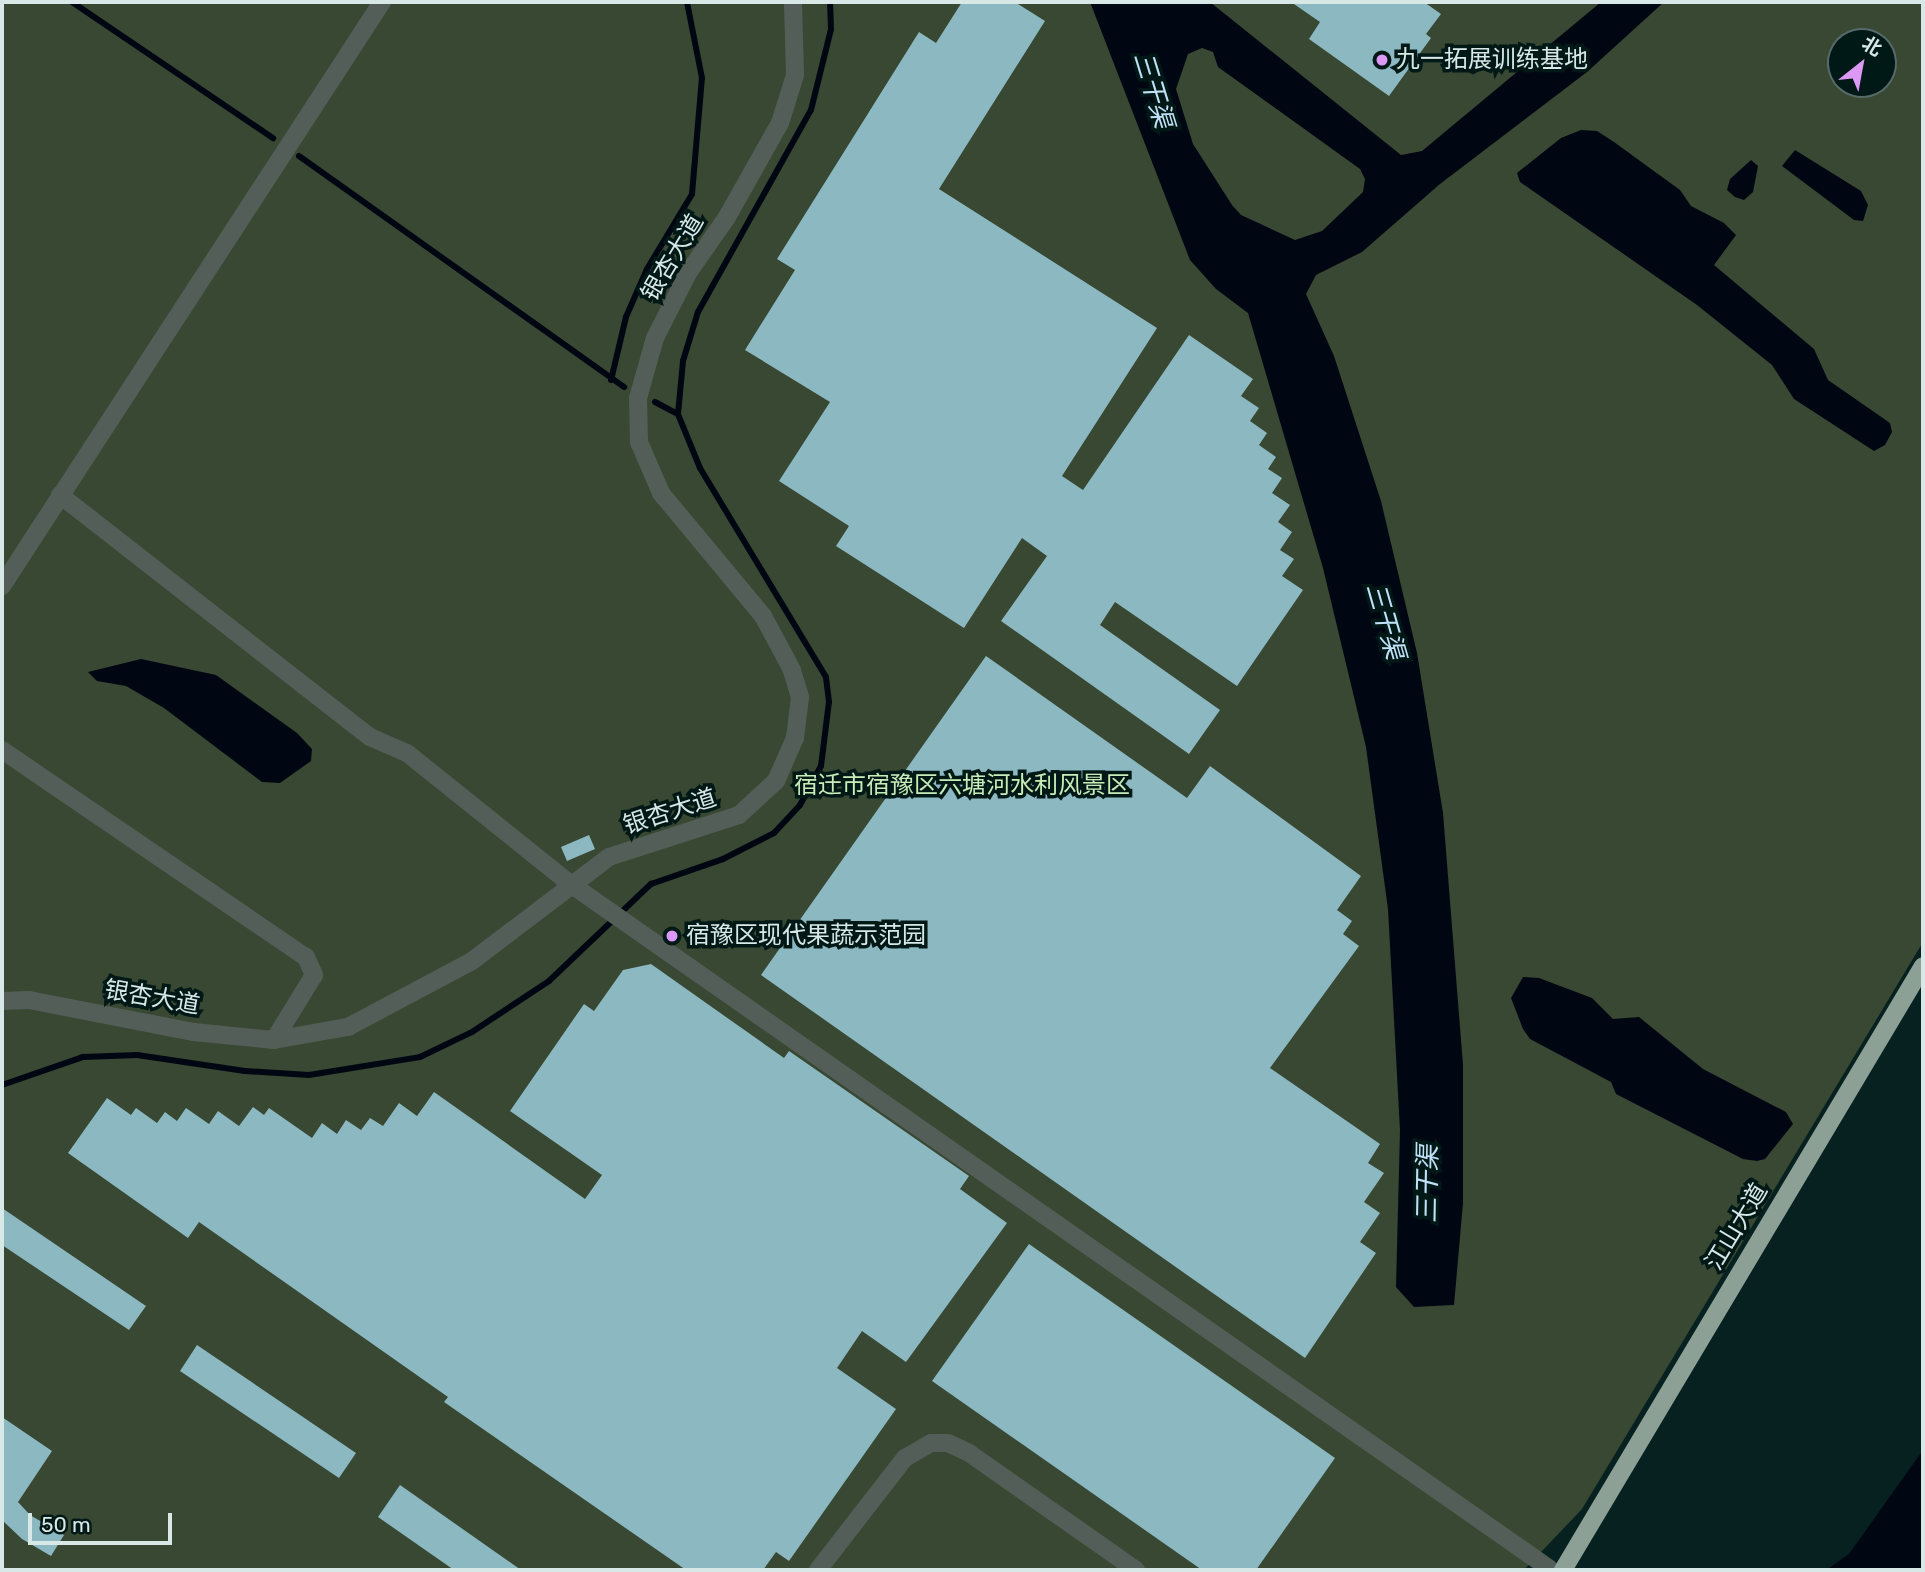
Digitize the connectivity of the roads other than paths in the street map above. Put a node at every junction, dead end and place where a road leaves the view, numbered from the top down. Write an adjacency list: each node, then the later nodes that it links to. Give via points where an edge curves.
1 (382, 2): 3 (street)
2 (793, 2): 6 (street, 银杏大道, via 795,75 779,123 727,217 688,273 655,338 638,398 639,442 661,493 763,616 779,643 800,697 795,738 776,781 739,815 609,858)
3 (60, 495): 4 (street); 6 (street, via 370,737 407,753)
4 (2, 586)
5 (2, 750): 9 (street, via 306,957 314,975)
6 (576, 888): 9 (street, 银杏大道, via 472,961 348,1027); 12 (street)
7 (1923, 966): 12 (main road, 江山大道, via 1593,1514)
8 (2, 1001): 9 (street, 银杏大道, via 29,1000 194,1032)
9 (274, 1040)
10 (818, 1570): 11 (street, via 905,1458 932,1443 948,1443 969,1453)
11 (1136, 1570)
12 (1554, 1570)

